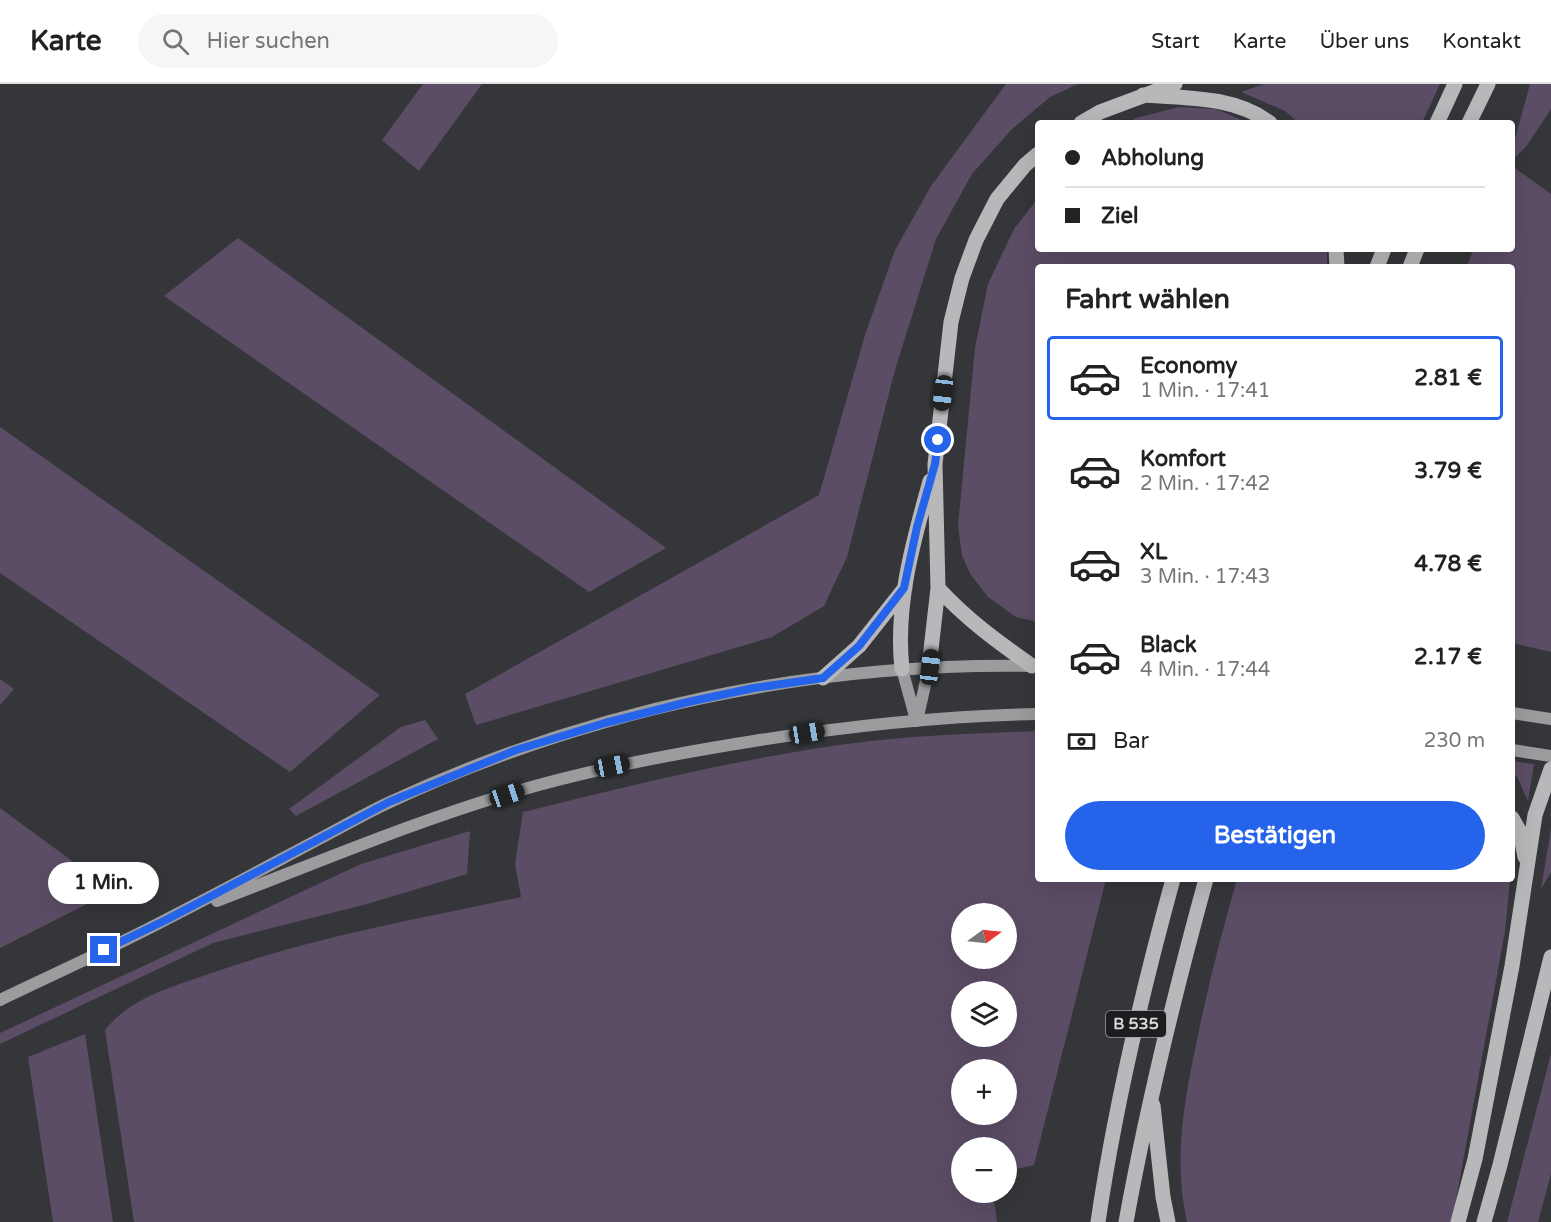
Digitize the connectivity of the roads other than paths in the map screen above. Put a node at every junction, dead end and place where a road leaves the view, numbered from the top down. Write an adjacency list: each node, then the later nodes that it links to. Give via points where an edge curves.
1 (1174, 84): 4 (main road)
2 (1455, 84): 7 (main road)
3 (1488, 84): 8 (main road)
4 (1143, 95): 5 (main road); 6 (main road, via 1221,101)
5 (1086, 120)
6 (1267, 120)
7 (1438, 120)
8 (1470, 120)
9 (1035, 157): 10 (main road, via 996,199 962,278 951,322)
10 (935, 464): 11 (main road); 12 (main road)
11 (904, 588): 15 (main road); 16 (main road, via 859,646)
12 (938, 588): 13 (main road, via 978,628); 14 (main road)
13 (1035, 666): 14 (main road)
14 (930, 667): 15 (main road); 20 (main road)
15 (902, 669): 16 (main road); 20 (main road)
16 (823, 678): 28 (main road, via 688,702 516,750 389,802)
17 (1515, 713): 19 (main road)
18 (1035, 714): 20 (main road)
19 (1551, 719)
20 (917, 721): 28 (main road, via 830,729 696,750 526,788 410,827)
21 (1515, 750): 22 (main road)
22 (1551, 756)
23 (1551, 769): 25 (main road, via 1535,815)
24 (1515, 823): 25 (main road)
25 (1528, 868): 35 (main road, via 1477,1148)
26 (1172, 882): 32 (main road, B 535, via 1121,1088)
27 (1205, 882): 31 (main road, B 535)
28 (166, 920): 30 (main road)
29 (1551, 957): 36 (main road)
30 (0, 1000)
31 (1152, 1091): 33 (main road, B 535); 34 (main road)
32 (1098, 1222)
33 (1126, 1222)
34 (1168, 1222)
35 (1458, 1222)
36 (1484, 1222)

